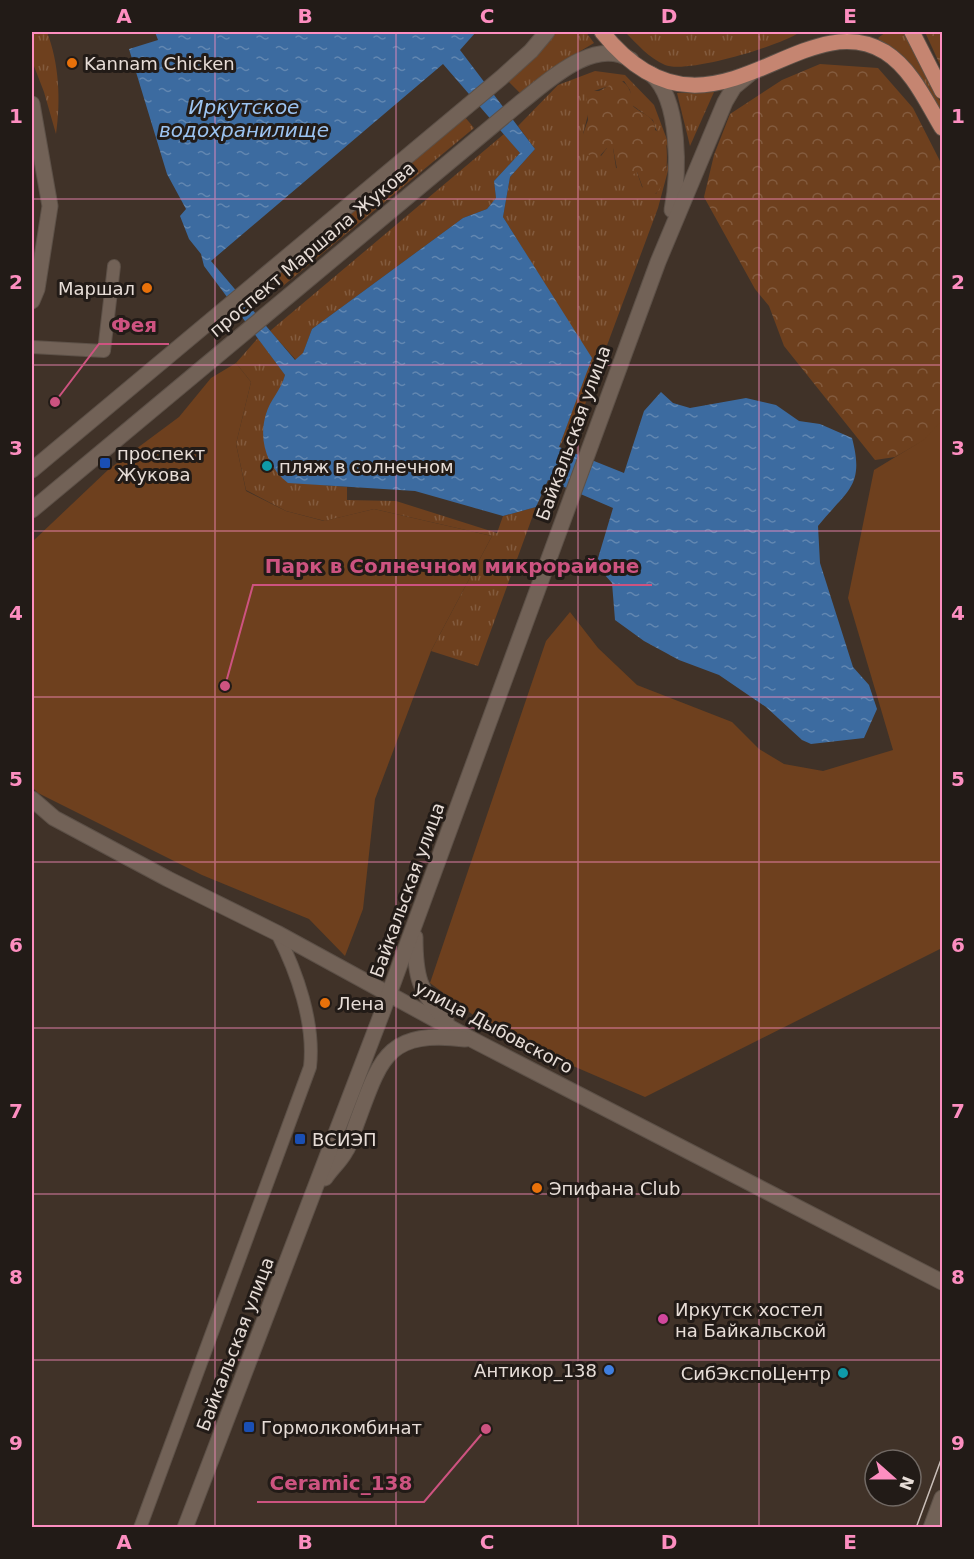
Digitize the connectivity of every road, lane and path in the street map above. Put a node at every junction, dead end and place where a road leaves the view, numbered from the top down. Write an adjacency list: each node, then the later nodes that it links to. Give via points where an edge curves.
1 (547, 32): 16 (main road, проспект Маршала Жукова, via 501,78)
2 (602, 32): 6 (main road)
3 (835, 32): 5 (main road)
4 (912, 32): 9 (main road)
5 (814, 47): 7 (main road); 11 (main road, via 851,40 874,46 899,64)
6 (633, 62): 8 (main road); 17 (main road, проспект Маршала Жукова, via 615,53 593,56 520,103)
7 (753, 71): 8 (main road, via 708,84 670,81); 12 (main road, via 738,83 725,102)
8 (651, 74): 12 (main road, via 664,91 678,157 672,212)
9 (940, 86)
10 (32, 104): 14 (main road, via 50,206)
11 (942, 128)
12 (658, 262): 19 (main road, Байкальская улица)
13 (114, 266): 15 (street, via 104,351)
14 (32, 301)
15 (32, 347)
16 (32, 470)
17 (32, 510)
18 (32, 799): 20 (main road, улица Дыбовского, via 54,818)
19 (415, 927): 21 (main road, Байкальская улица); 22 (main road, via 419,983)
20 (277, 933): 21 (main road, улица Дыбовского); 27 (street, via 290,958 305,1012 313,1046 310,1067)
21 (390, 994): 22 (main road, улица Дыбовского); 24 (main road, Байкальская улица)
22 (457, 1031): 23 (main road, улица Дыбовского)
23 (471, 1039): 24 (main road, via 418,1037 385,1058 374,1075 346,1152); 25 (main road, улица Дыбовского)
24 (317, 1187): 28 (main road, Байкальская улица)
25 (942, 1282)
26 (942, 1498): 29 (main road)
27 (140, 1527)
28 (184, 1527)
29 (931, 1527)

